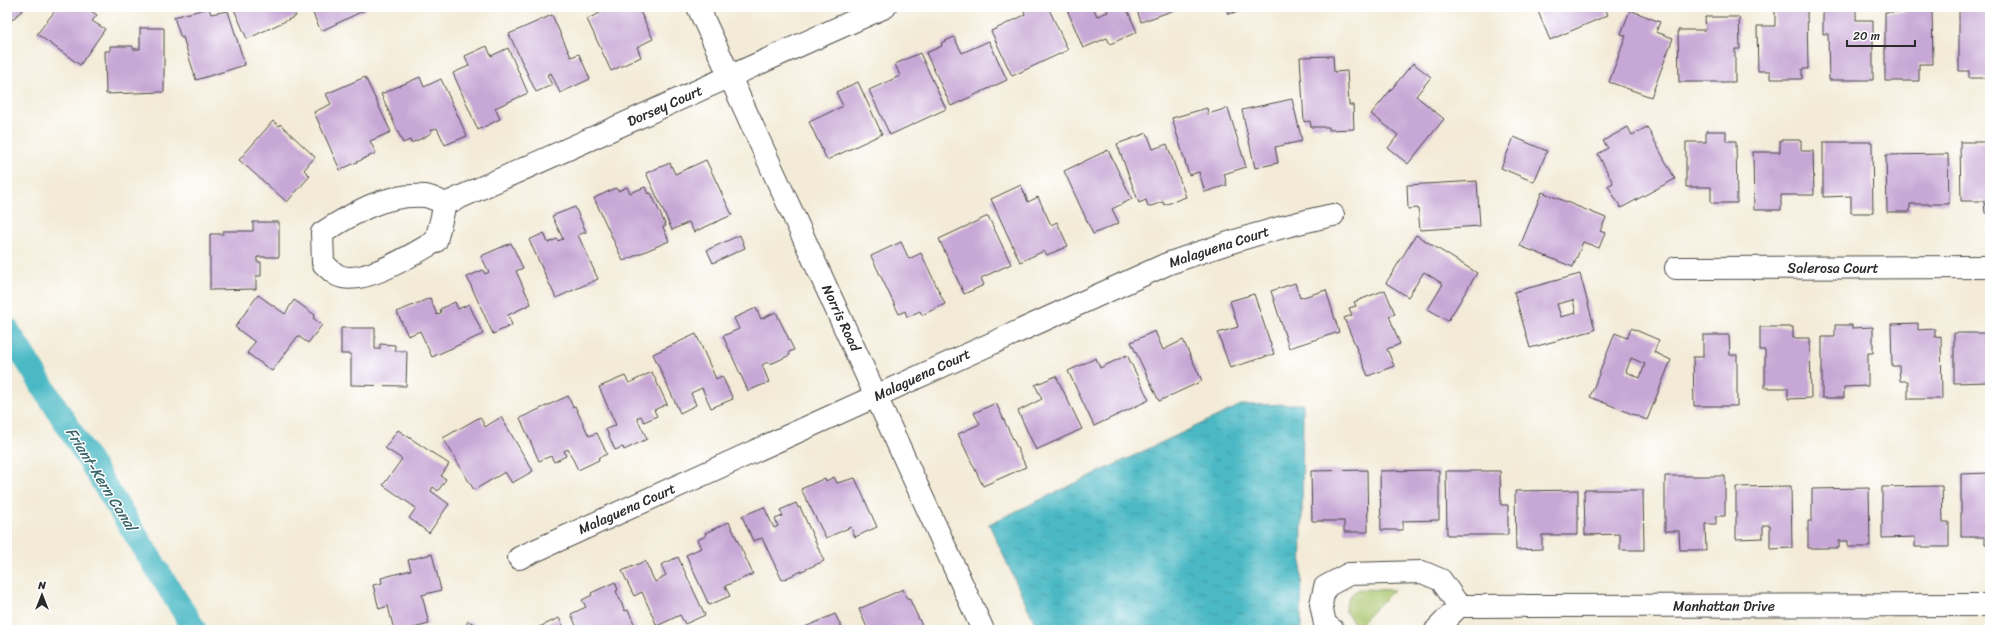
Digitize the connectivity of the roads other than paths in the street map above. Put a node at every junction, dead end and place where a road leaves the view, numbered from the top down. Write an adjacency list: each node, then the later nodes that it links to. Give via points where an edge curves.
1 (698, 7): 3 (street, Norris Road)
2 (884, 7): 3 (street, Dorsey Court)
3 (730, 77): 4 (street, Dorsey Court); 8 (street, Norris Road)
4 (446, 204): 4 (street, via 436,241 397,263 359,278 338,275 323,263 322,233 357,211 394,197 426,196)
5 (1333, 215): 8 (street, Malaguena Court, via 1293,223 1230,241 1167,264)
6 (1990, 267): 7 (street, Salerosa Court)
7 (1676, 268)
8 (876, 396): 9 (street, Malaguena Court); 12 (street, Norris Road)
9 (519, 558)
10 (1990, 605): 11 (street, Manhattan Drive)
11 (1458, 606): 13 (street, via 1441,580 1422,572 1349,574 1325,587 1322,611 1325,624); 14 (street)
12 (983, 630)
13 (1333, 630)
14 (1436, 630)

